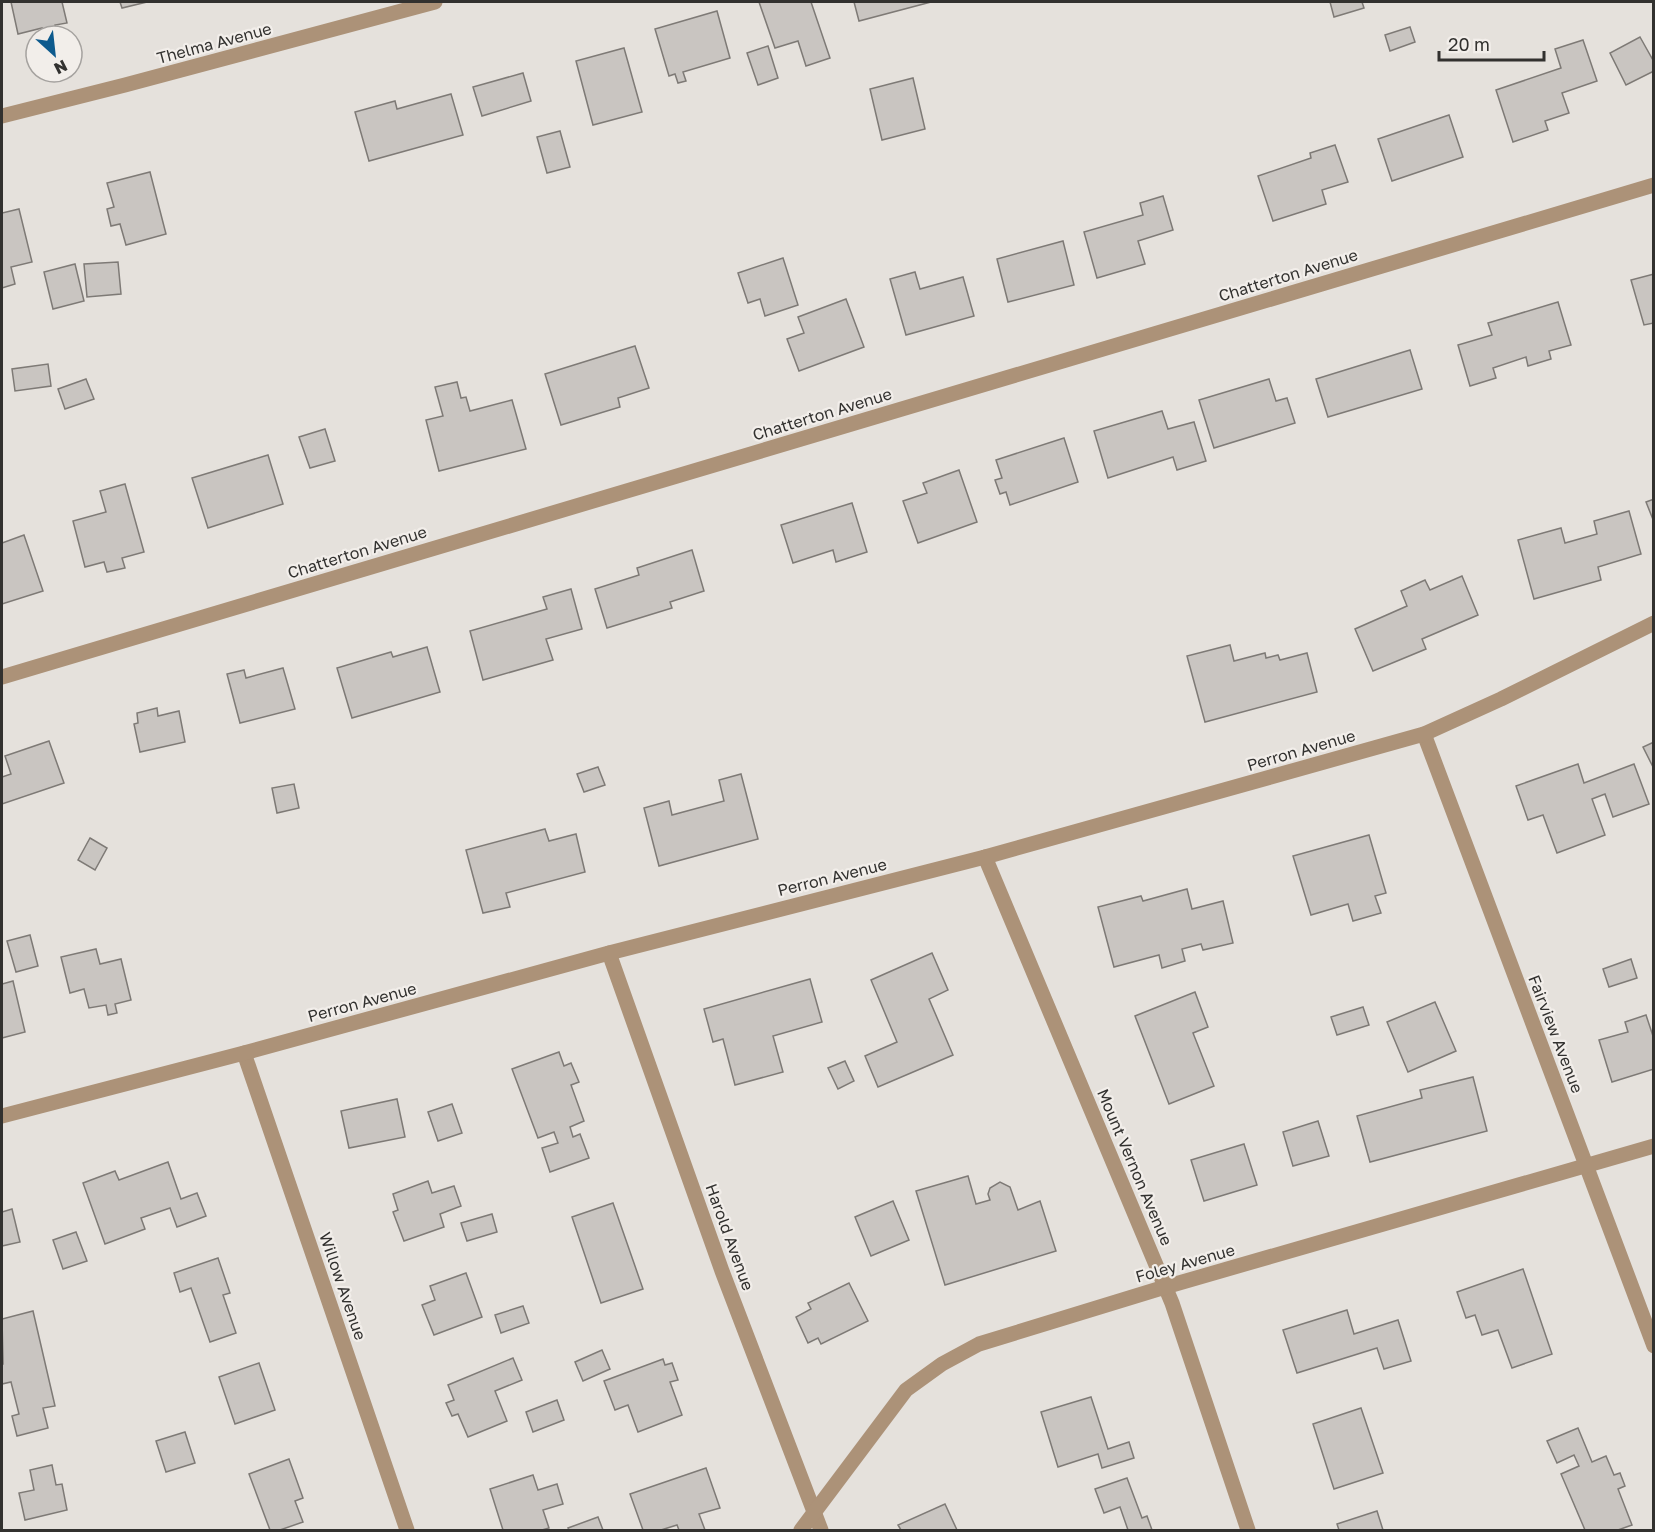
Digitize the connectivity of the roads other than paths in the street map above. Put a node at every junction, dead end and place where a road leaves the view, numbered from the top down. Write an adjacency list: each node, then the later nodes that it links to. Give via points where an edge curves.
1 (435, 2): 2 (street, Thelma Avenue)
2 (2, 116)
3 (1653, 185): 5 (street, Chatterton Avenue)
4 (1653, 623): 6 (street, Perron Avenue)
5 (2, 677)
6 (1424, 734): 7 (street, Perron Avenue); 12 (street, Fairview Avenue)
7 (985, 856): 8 (street, Perron Avenue); 13 (street, Mount Vernon Avenue)
8 (609, 953): 9 (street, Perron Avenue); 15 (street, Harold Avenue, via 718,1260)
9 (244, 1053): 10 (street, Perron Avenue); 16 (street, Willow Avenue)
10 (2, 1116)
11 (1653, 1146): 12 (street, Foley Avenue)
12 (1587, 1166): 13 (street, Foley Avenue); 14 (street, Fairview Avenue)
13 (1165, 1287): 15 (street, Foley Avenue, via 979,1344 942,1364 906,1390); 19 (street, Mount Vernon Avenue)
14 (1653, 1346)
15 (815, 1511): 17 (street, Foley Avenue); 18 (street, Harold Avenue)
16 (407, 1530)
17 (801, 1530)
18 (821, 1530)
19 (1248, 1530)

